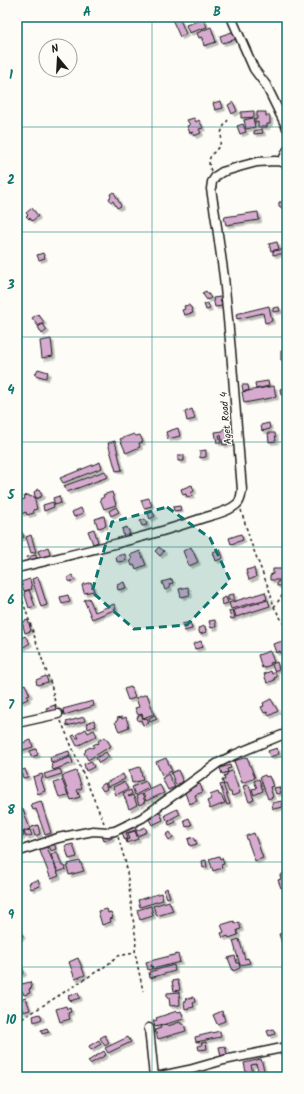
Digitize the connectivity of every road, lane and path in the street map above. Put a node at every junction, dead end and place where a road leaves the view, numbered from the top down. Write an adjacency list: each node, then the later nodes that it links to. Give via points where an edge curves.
1 (231, 17): 3 (street, via 254,69 266,85)
2 (228, 120): 6 (path, via 223,126 219,146 209,161)
3 (287, 128)
4 (287, 151): 5 (street)
5 (285, 162): 6 (street, via 257,162 222,172)
6 (214, 178): 7 (street, Aget Road 4, via 211,189 224,277 242,490)
7 (239, 503): 8 (street, via 229,509 179,526); 10 (path)
8 (17, 568)
9 (287, 588): 10 (path)
10 (274, 607): 11 (path)
11 (287, 632)
12 (58, 714): 13 (street)
13 (17, 723)
14 (287, 733): 15 (street, via 218,763 142,818)
15 (115, 831): 16 (street, via 93,831 58,838); 17 (path, via 126,864)
16 (17, 852)
17 (136, 953): 18 (path); 19 (path, via 118,956)
18 (143, 991)
19 (17, 1022)
20 (149, 1028): 22 (street)
21 (287, 1047): 22 (street)
22 (155, 1077)

